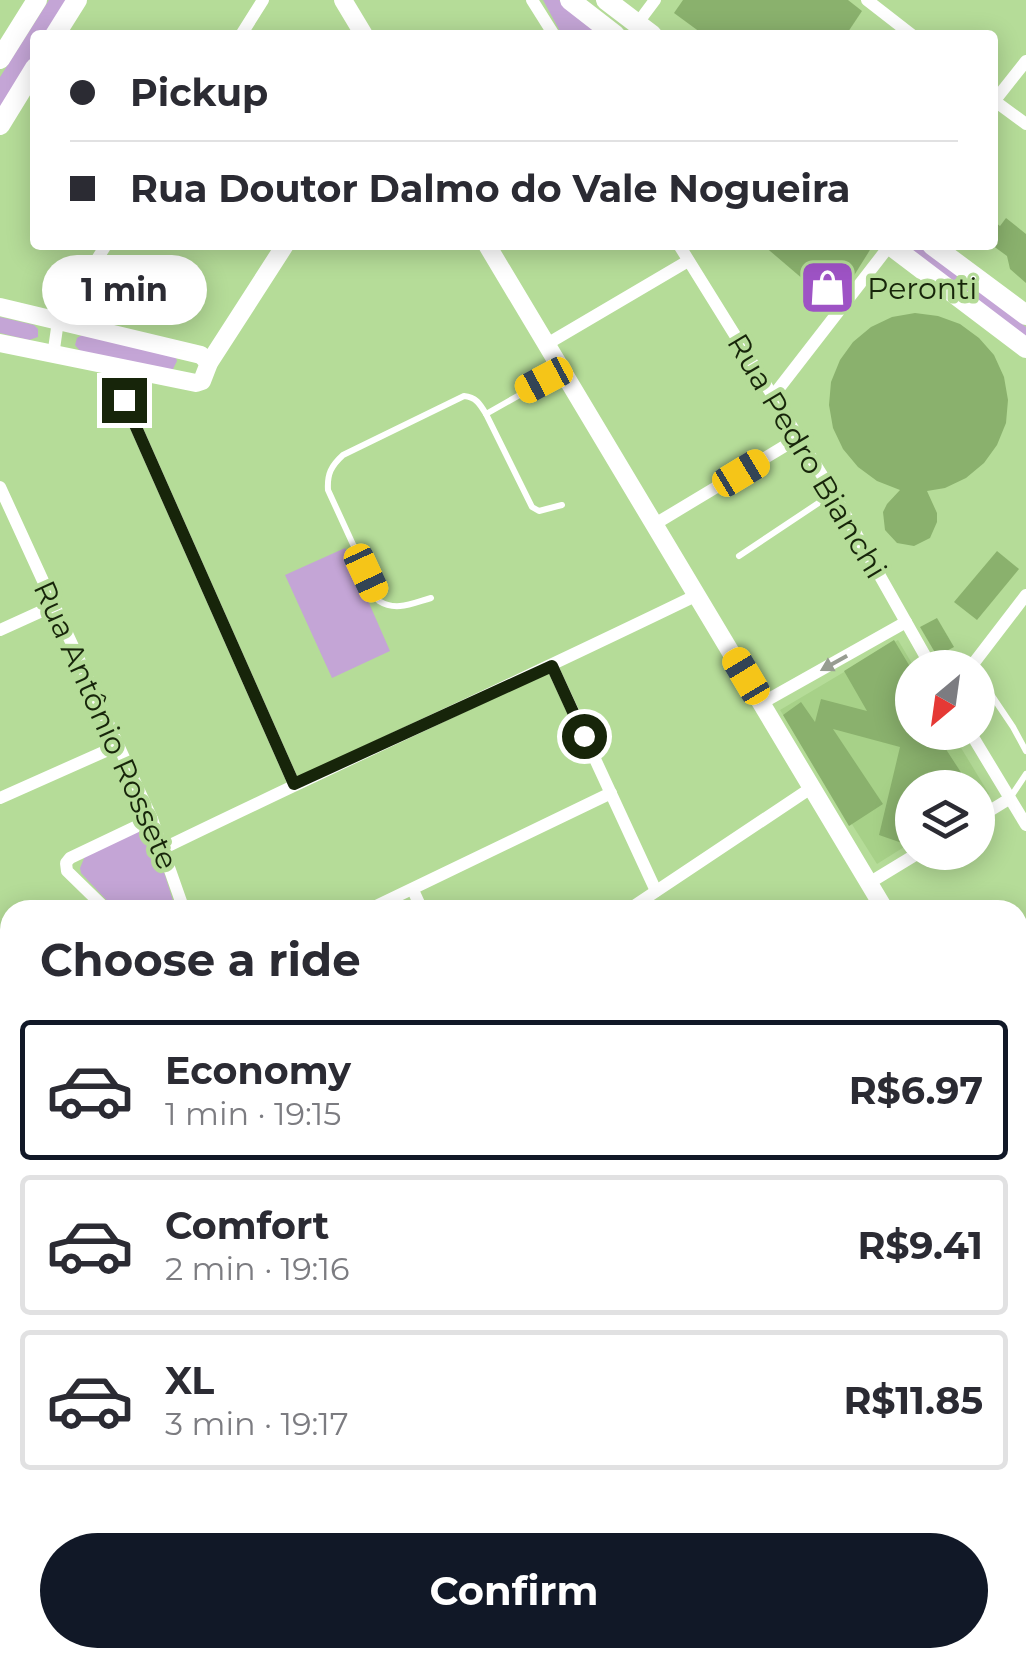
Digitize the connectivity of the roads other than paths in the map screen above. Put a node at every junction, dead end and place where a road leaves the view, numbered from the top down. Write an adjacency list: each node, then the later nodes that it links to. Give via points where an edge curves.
1 (36, 0): 17 (main road)
2 (76, 0): 10 (main road)
3 (263, 0): 11 (street)
4 (343, 0): 12 (main road)
5 (532, 0): 13 (street)
6 (570, 0): 14 (main road)
7 (606, 0): 15 (main road)
8 (655, 0): 15 (street)
9 (867, 0): 16 (street)
10 (58, 30)
11 (243, 30)
12 (361, 30)
13 (551, 30)
14 (609, 30)
15 (645, 30)
16 (906, 30)
17 (0, 59)
18 (1026, 61): 20 (street)
19 (30, 76): 22 (main road)
20 (998, 95)
21 (998, 104): 23 (street)
22 (0, 124)
23 (1026, 124)
24 (103, 250): 34 (street)
25 (282, 250): 39 (main road)
26 (490, 250): 36 (main road)
27 (682, 250): 31 (street, Rua Pedro Bianchi)
28 (886, 250): 42 (street)
29 (897, 250): 37 (main road)
30 (939, 250): 33 (main road)
31 (688, 261): 36 (street); 42 (street, Rua Pedro Bianchi)
32 (0, 307): 34 (main road)
33 (1026, 315)
34 (58, 321): 38 (street); 39 (main road, via 201,355)
35 (0, 343): 38 (main road)
36 (547, 344): 41 (main road)
37 (1026, 348)
38 (53, 356): 40 (main road)
39 (209, 363): 40 (main road, via 196,383)
40 (110, 366): 65 (street)
41 (563, 371): 43 (lane); 48 (main road)
42 (773, 396): 44 (street, Rua Pedro Bianchi)
43 (486, 414): 47 (lane, via 532,507); 52 (lane, via 464,396 343,455 328,476 328,490 379,600 398,607)
44 (798, 438): 46 (street, Rua Pedro Bianchi); 48 (street)
45 (0, 487): 53 (street, Rua Antônio Rossete)
46 (832, 493): 49 (lane); 54 (street, Rua Pedro Bianchi)
47 (562, 505)
48 (656, 524): 50 (main road)
49 (739, 556)
50 (697, 594): 58 (street); 60 (main road)
51 (1026, 595): 57 (street)
52 (431, 598)
53 (53, 606): 55 (street); 61 (street, Rua Antônio Rossete)
54 (906, 622): 56 (street, Rua Pedro Bianchi); 60 (street, one-way to 60)
55 (0, 630)
56 (922, 650)
57 (986, 650)
58 (552, 666): 65 (street); 67 (street)
59 (995, 702): 63 (lane)
60 (762, 703): 66 (main road)
61 (117, 746): 68 (street); 71 (street, Rua Antônio Rossete)
62 (980, 750): 69 (street)
63 (1026, 752)
64 (1026, 774): 69 (lane)
65 (294, 784): 73 (street)
66 (812, 788): 75 (main road); 77 (street)
67 (611, 793): 76 (street); 77 (street)
68 (0, 798)
69 (1009, 799): 70 (street); 72 (street)
70 (995, 808)
71 (152, 819): 73 (street, Rua Antônio Rossete); 78 (street, via 66,863)
72 (1026, 825)
73 (164, 848): 79 (street, Rua Antônio Rossete)
74 (895, 868): 75 (street)
75 (869, 884): 83 (main road)
76 (412, 890): 80 (street); 81 (street)
77 (656, 891): 82 (street)
78 (97, 900)
79 (181, 900)
80 (390, 900)
81 (417, 900)
82 (643, 900)
83 (876, 900)

